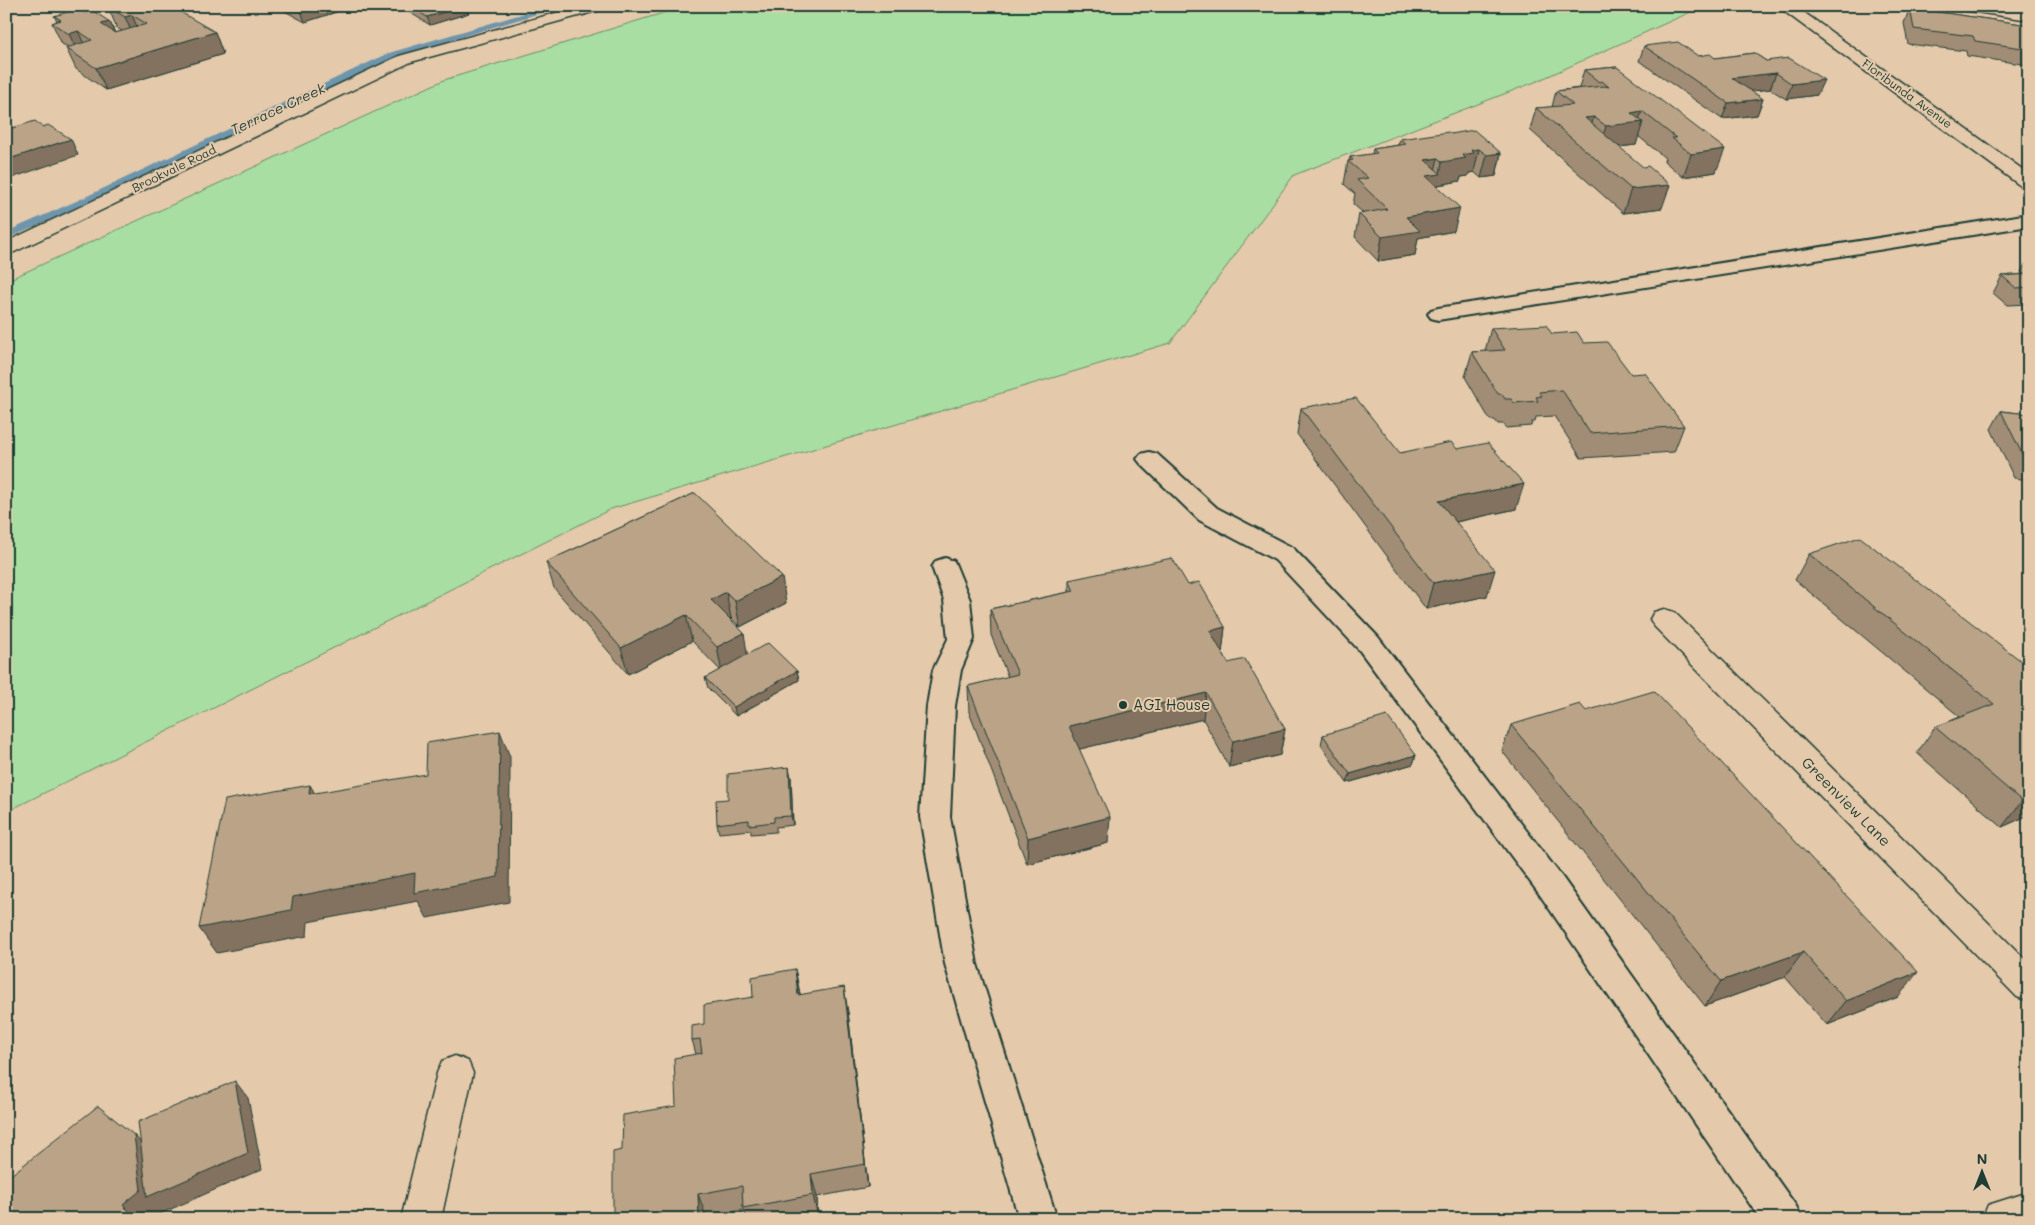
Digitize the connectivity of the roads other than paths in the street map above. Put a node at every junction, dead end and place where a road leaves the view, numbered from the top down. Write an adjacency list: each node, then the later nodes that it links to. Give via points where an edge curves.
1 (599, 6): 4 (street, Brookvale Road)
2 (1785, 6): 6 (street, Floribunda Avenue)
3 (1969, 6): 5 (street)
4 (575, 9): 8 (street, Brookvale Road, via 405,59)
5 (2029, 15)
6 (2029, 182)
7 (2029, 220): 9 (lane)
8 (6, 250)
9 (1438, 314)
10 (1149, 459): 18 (lane, via 1208,514 1284,554 1369,644 1551,886)
11 (945, 568): 17 (lane, via 957,600 961,639 947,670 941,706 935,817 961,964)
12 (1664, 619): 13 (street, Greenview Lane)
13 (2029, 986)
14 (455, 1073): 16 (street)
15 (2029, 1212): 19 (street)
16 (421, 1219)
17 (1038, 1219)
18 (1783, 1219)
19 (2002, 1219)

